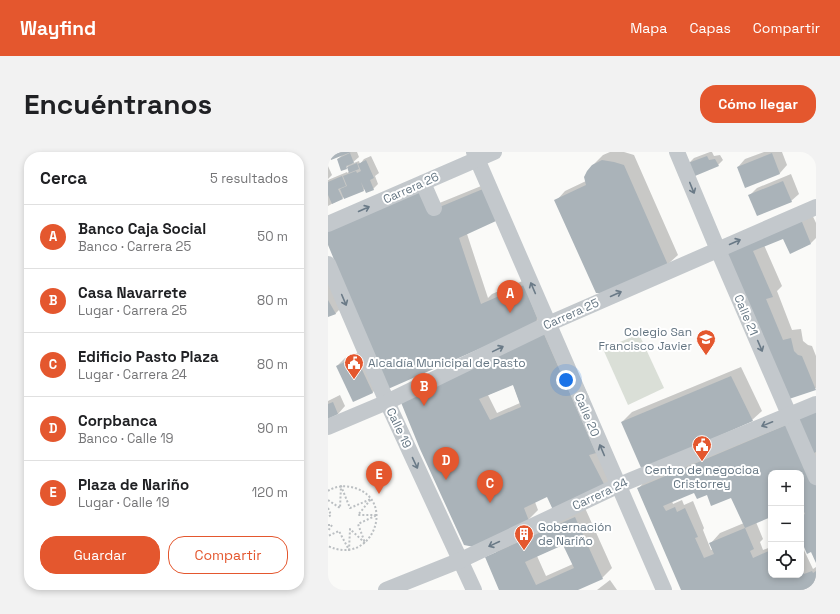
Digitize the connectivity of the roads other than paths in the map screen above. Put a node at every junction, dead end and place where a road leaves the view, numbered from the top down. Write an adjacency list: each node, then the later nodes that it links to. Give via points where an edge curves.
1 (494, 152): 3 (street, Carrera 26)
2 (677, 152): 8 (street, Calle 21, one-way to 8)
3 (476, 156): 4 (street, Carrera 26); 10 (street, Calle 20, one-way to 3)
4 (423, 183): 6 (street); 7 (street, Carrera 26, one-way to 4)
5 (816, 207): 8 (street, Carrera 25, one-way to 5)
6 (434, 208)
7 (328, 224)
8 (718, 250): 10 (street, Carrera 25, one-way to 8); 13 (street, Calle 21, one-way to 13)
9 (328, 264): 11 (street, Calle 19, one-way to 11)
10 (548, 324): 11 (street, Carrera 25, one-way to 10); 16 (street, Calle 20, one-way to 10)
11 (387, 402): 14 (street, Carrera 25); 17 (street, Calle 19, one-way to 17)
12 (816, 404): 13 (street, Carrera 24)
13 (790, 415): 15 (street, Calle 21); 16 (street, Carrera 24, one-way to 16)
14 (328, 427)
15 (816, 477)
16 (617, 486): 17 (street, Carrera 24, one-way to 17); 20 (street, Calle 20)
17 (461, 560): 18 (street, Carrera 24); 19 (street, Calle 19)
18 (386, 590)
19 (474, 590)
20 (664, 590)

